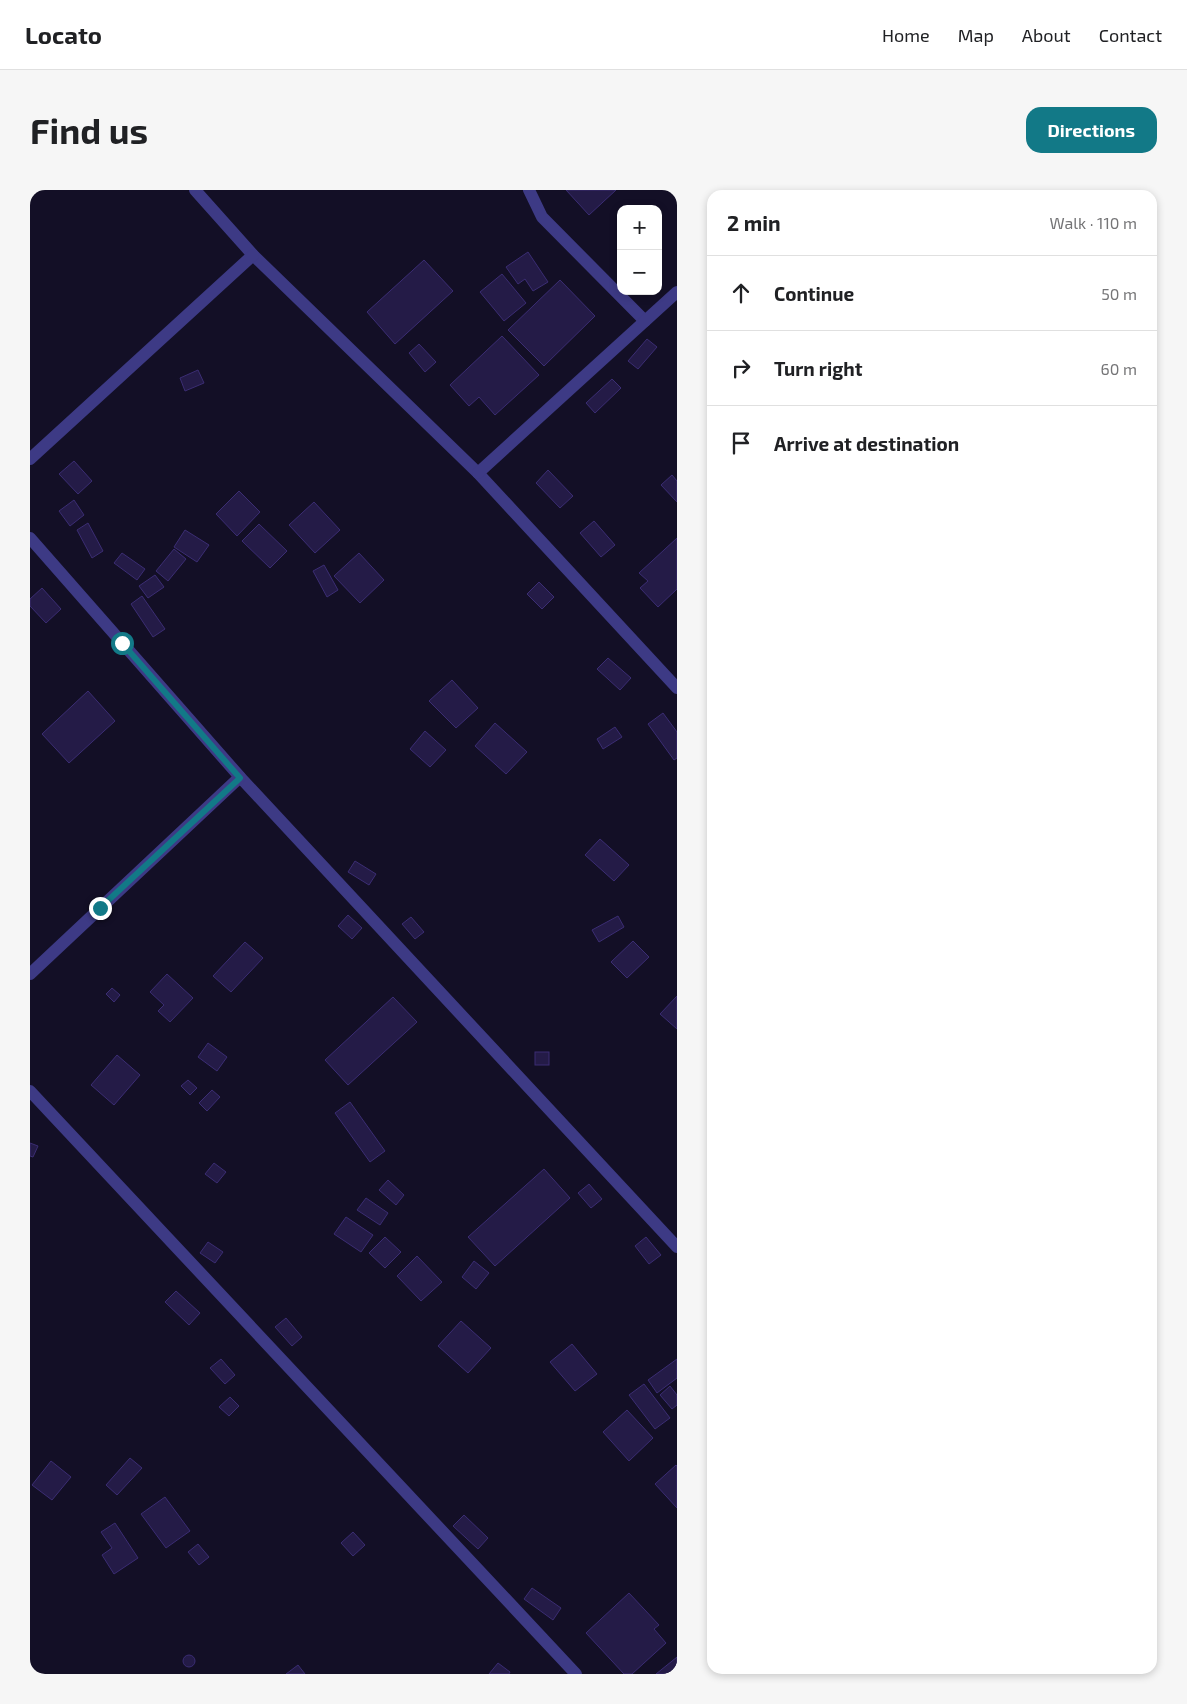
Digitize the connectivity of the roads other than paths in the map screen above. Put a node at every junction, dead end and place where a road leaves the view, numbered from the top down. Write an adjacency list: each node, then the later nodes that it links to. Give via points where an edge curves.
1 (195, 190): 3 (street)
2 (529, 190): 5 (street, via 542,216)
3 (253, 255): 6 (street); 7 (street)
4 (677, 292): 5 (street)
5 (645, 321): 7 (street)
6 (30, 458)
7 (478, 472): 9 (street)
8 (30, 538): 10 (street)
9 (677, 688)
10 (240, 778): 11 (street); 13 (street)
11 (30, 974)
12 (30, 1091): 14 (street)
13 (677, 1247)
14 (576, 1674)

